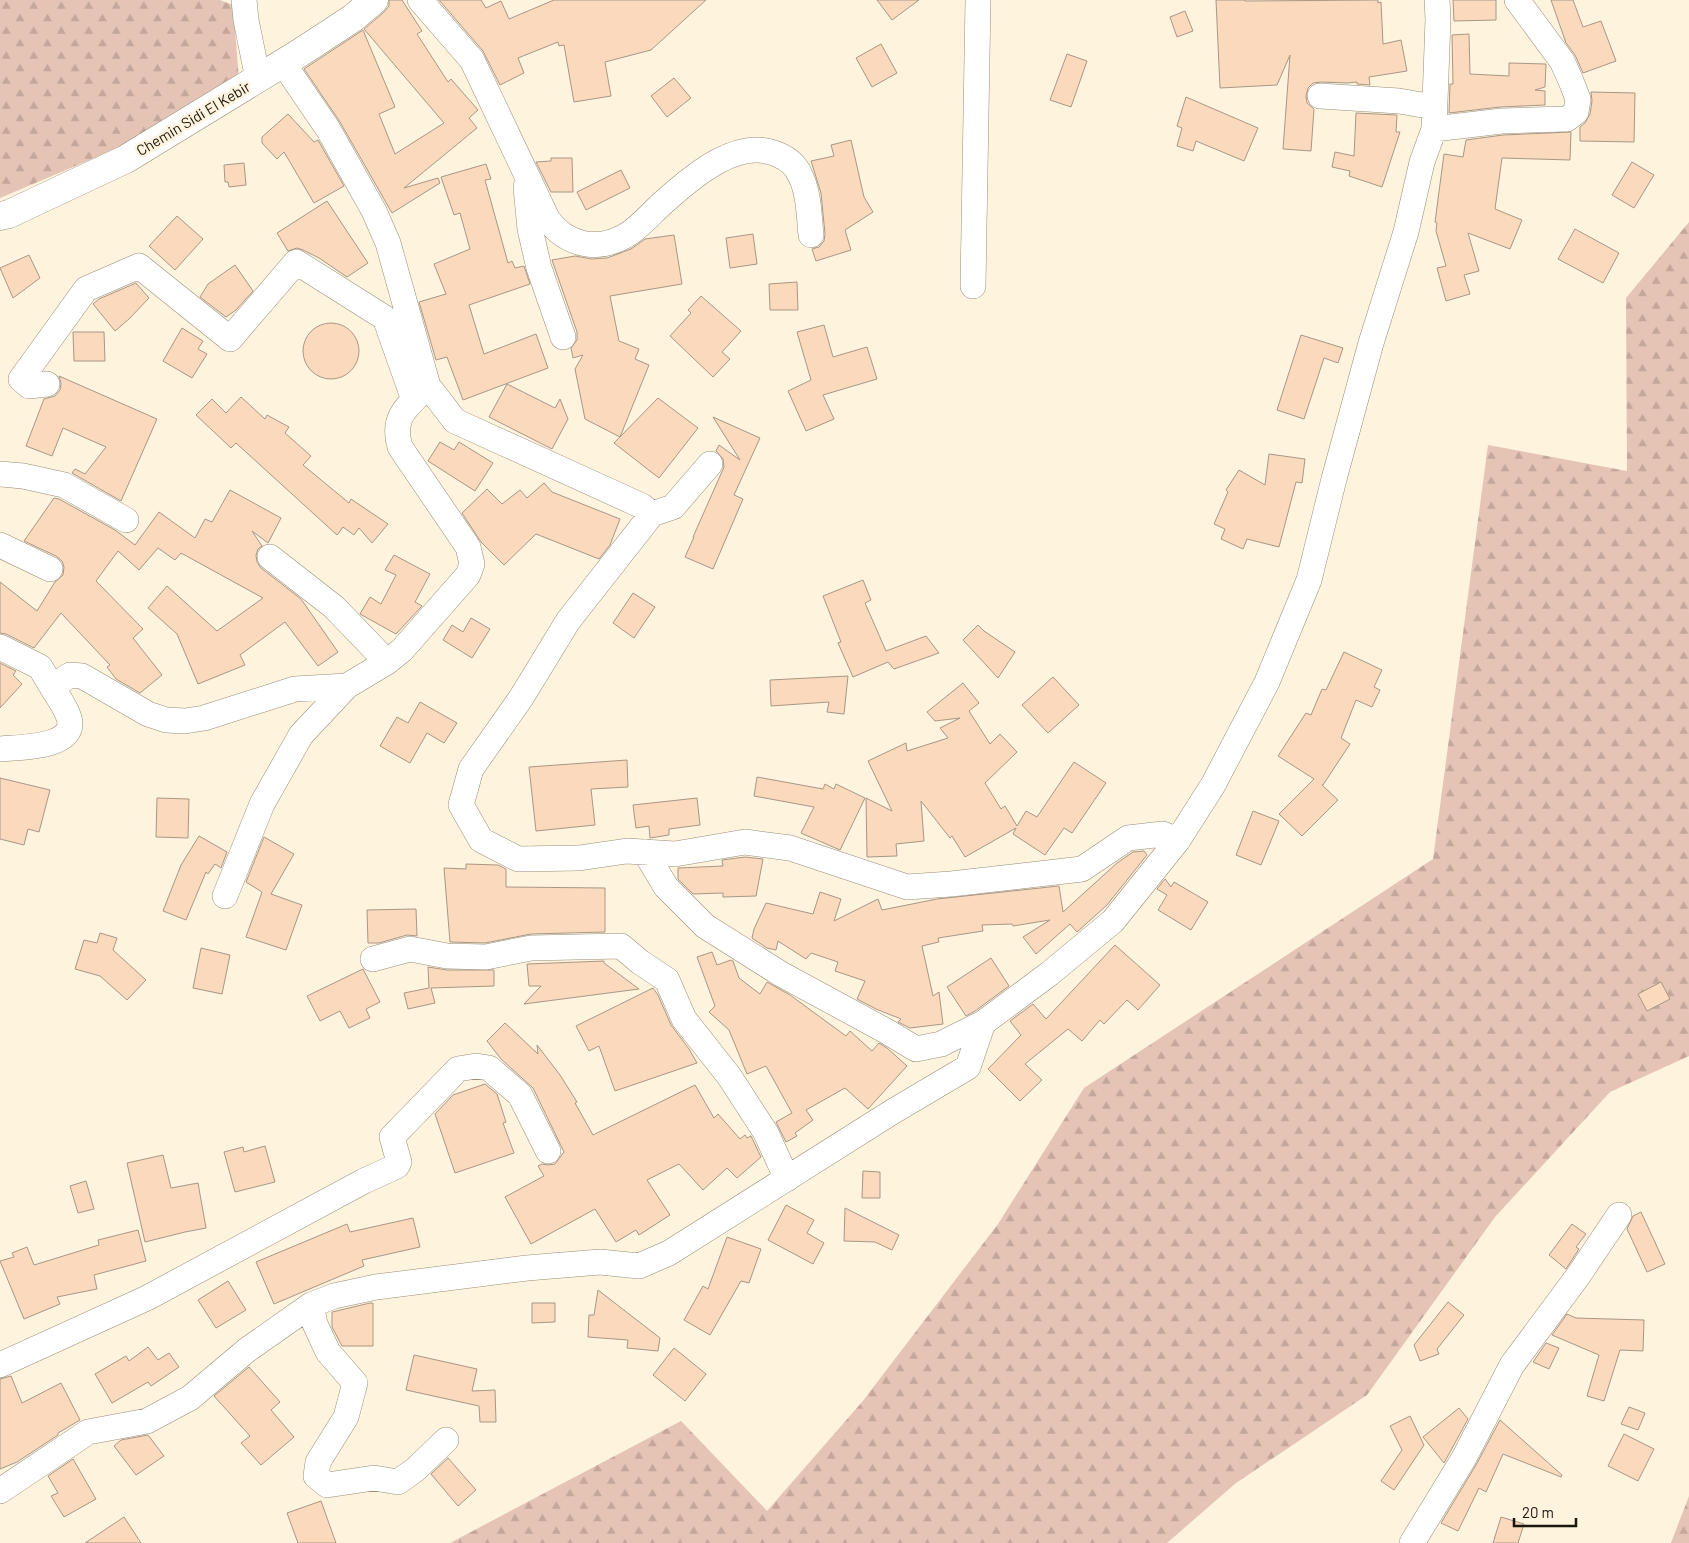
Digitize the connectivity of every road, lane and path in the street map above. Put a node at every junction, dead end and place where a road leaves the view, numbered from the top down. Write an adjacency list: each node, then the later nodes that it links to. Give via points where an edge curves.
1 (244, 0): 8 (street)
2 (374, 0): 7 (street, Chemin Sidi El Kebir, via 353,18)
3 (420, 0): 11 (street, via 472,60)
4 (978, 0): 14 (street)
5 (1437, 0): 10 (street)
6 (1517, 0): 10 (street, via 1562,61 1578,99 1576,112 1567,119)
7 (283, 63): 8 (street, Chemin Sidi El Kebir); 17 (street, via 328,129 374,211 388,243)
8 (258, 78): 12 (street, Chemin Sidi El Kebir, via 126,159)
9 (1320, 96): 10 (street, via 1399,101)
10 (1434, 118): 30 (street, via 1406,232 1369,352 1309,580 1267,682 1213,785)
11 (525, 173): 13 (street, via 555,229 574,242 599,244 625,237 666,200 718,161 732,154 762,150 774,152 784,157 800,174); 15 (street, via 530,229 537,260)
12 (0, 216)
13 (811, 235)
14 (973, 286)
15 (563, 337)
16 (47, 384): 17 (street, via 29,386 22,379 86,290 139,266 230,340 296,262 385,318)
17 (421, 393): 20 (street, via 455,421 642,506); 26 (street, via 401,412 397,430 400,447 468,546 472,564 468,575 402,650)
18 (710, 464): 20 (street, via 672,507)
19 (0, 474): 21 (street, via 64,485)
20 (652, 514): 31 (street, via 568,621 472,769 461,805 481,840 518,859)
21 (126, 520)
22 (0, 545): 24 (street)
23 (270, 557): 26 (street, via 334,607)
24 (50, 568)
25 (0, 647): 28 (street, via 40,667)
26 (387, 662): 27 (street)
27 (347, 686): 28 (street, via 295,688 204,718 185,721 166,720 148,714 78,674 66,676); 32 (street, via 301,735 262,804)
28 (52, 687): 29 (street, via 70,720 64,737 52,743)
29 (0, 749)
30 (1178, 840): 31 (street, via 1163,834 1128,838 1082,869 907,887 790,848 745,842 675,854); 34 (street, via 1113,922)
31 (645, 852): 34 (street, via 666,887 705,926 780,974 916,1049 941,1044)
32 (225, 896)
33 (373, 959): 36 (street, via 410,949 447,956 486,957 530,948 621,946 667,980 684,1019 729,1076 766,1133)
34 (983, 1022): 36 (street, via 968,1067)
35 (548, 1151): 39 (street, via 520,1095 490,1068 458,1069 392,1136 400,1162 398,1166 364,1181 147,1298)
36 (787, 1178): 38 (street, via 669,1253 639,1266 600,1262 443,1278 368,1288 334,1296)
37 (1619, 1214): 42 (street, via 1512,1365 1464,1458)
38 (311, 1306): 40 (street, via 328,1352 355,1383 346,1417 318,1462 316,1476 327,1485 374,1478 398,1482); 41 (street, via 247,1350 190,1398 147,1420 88,1432)
39 (0, 1365)
40 (446, 1440)
41 (0, 1491)
42 (1412, 1543)

